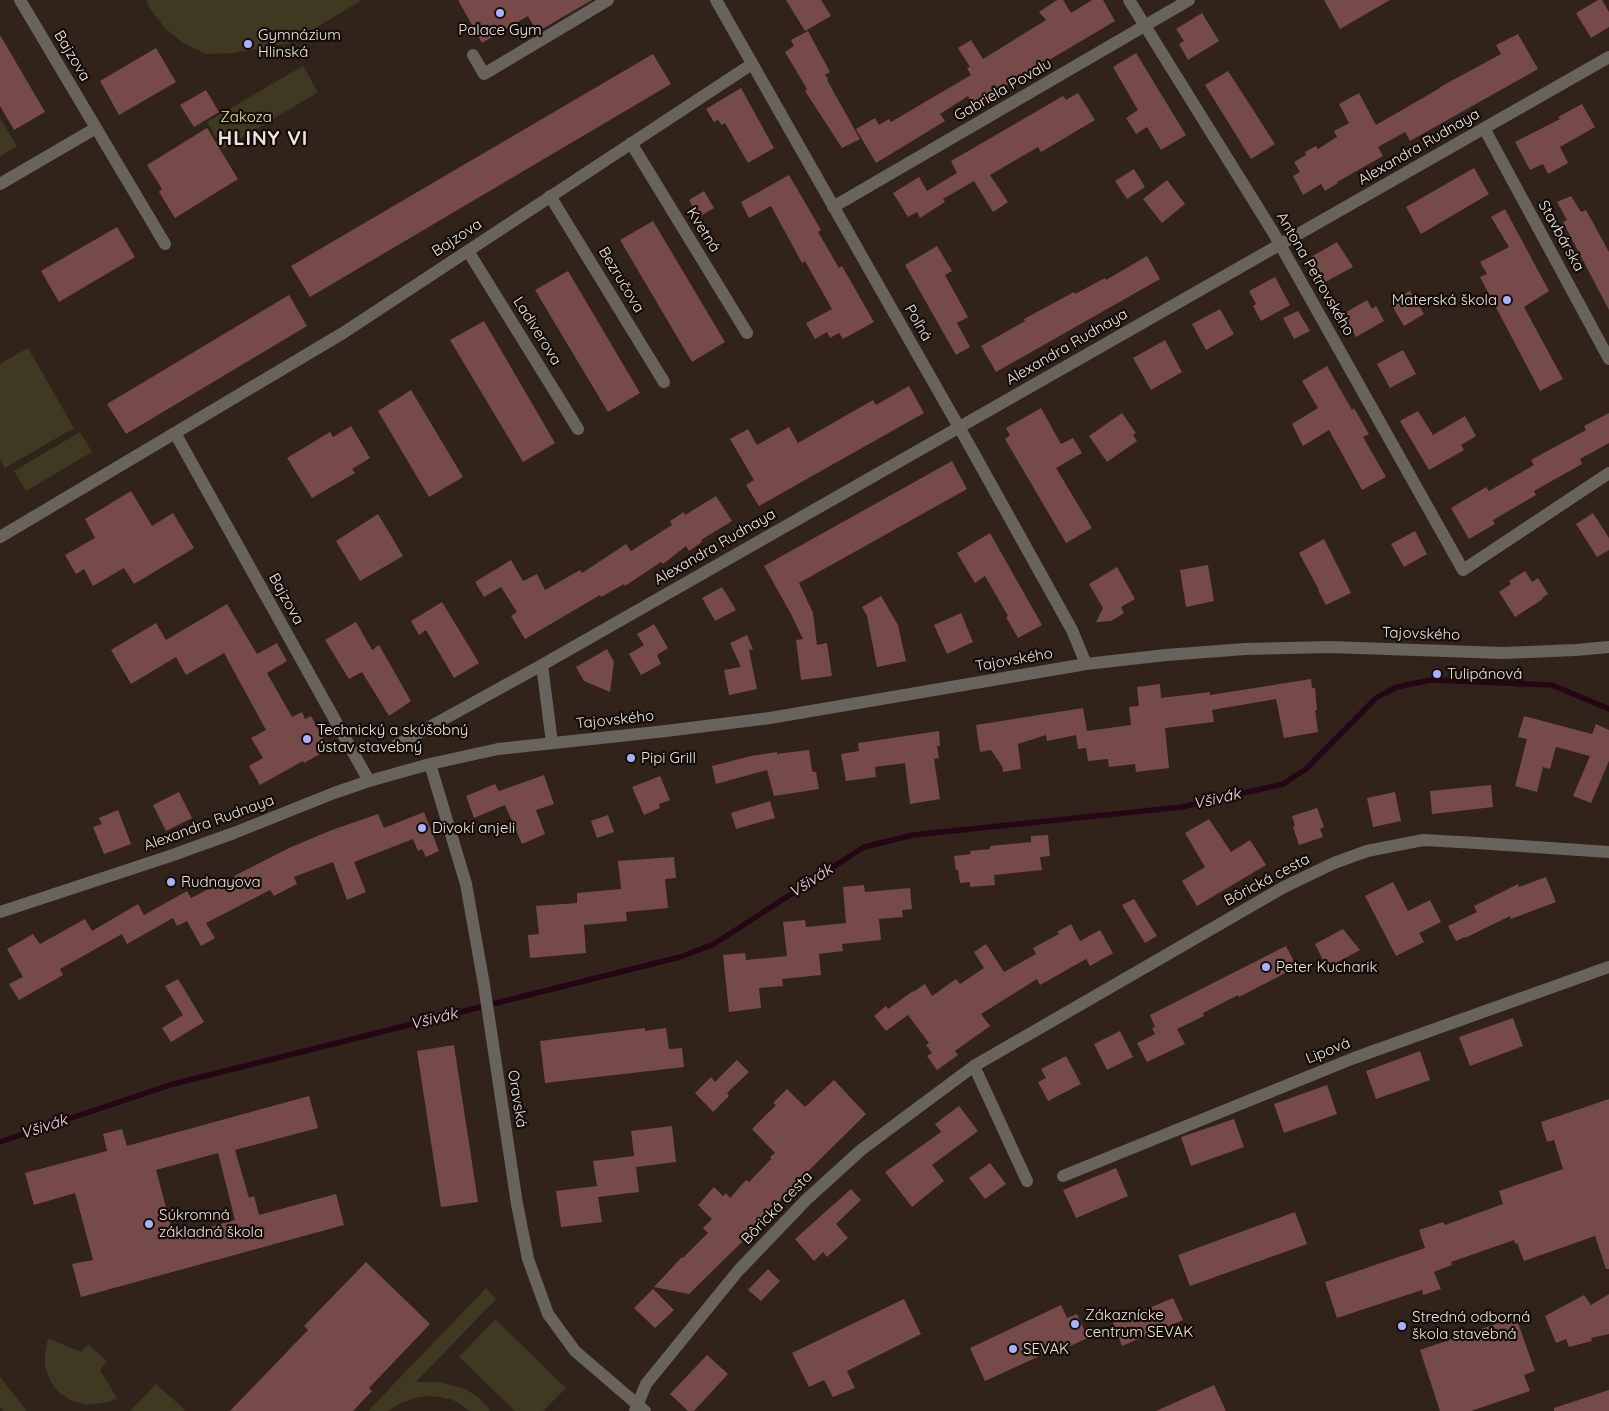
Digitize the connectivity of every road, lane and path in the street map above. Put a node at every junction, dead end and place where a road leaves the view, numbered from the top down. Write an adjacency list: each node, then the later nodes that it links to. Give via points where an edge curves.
1 (20, 0): 10 (street, Bajzova)
2 (608, 0): 7 (street, via 484,74)
3 (716, 0): 9 (street, Poľná)
4 (1129, 0): 6 (street, Antona Petrovského)
5 (1189, 0): 6 (street, Gabriela Povalu)
6 (1146, 26): 15 (street, Gabriela Povalu); 17 (street, Antona Petrovského)
7 (473, 55)
8 (1609, 57): 11 (street, Alexandra Rudnaya)
9 (752, 64): 12 (street, Bajzova); 15 (street, Poľná)
10 (96, 128): 13 (street); 16 (street, Bajzova)
11 (1484, 128): 17 (street, Alexandra Rudnaya); 20 (street, Stavbárska)
12 (631, 143): 14 (street, Bajzova); 19 (street, Kvetná)
13 (0, 184)
14 (550, 196): 18 (street, Bajzova); 21 (street, Bezručova)
15 (833, 207): 22 (street, Poľná)
16 (165, 244)
17 (1280, 244): 22 (street, Alexandra Rudnaya); 25 (street, Antona Petrovského, via 1463,570)
18 (468, 250): 23 (street, Ladiverova); 24 (street, Bajzova, via 343,333)
19 (747, 333)
20 (1609, 359)
21 (664, 382)
22 (958, 427): 28 (street, Poľná, via 1072,630); 29 (street, Alexandra Rudnaya)
23 (578, 429)
24 (175, 433): 26 (street, Bajzova); 33 (street, Bajzova)
25 (1609, 473)
26 (0, 537)
27 (1609, 647): 28 (street, Tajovského, via 1504,653 1329,647 1245,649)
28 (1086, 664): 30 (street, Tajovského, via 770,718)
29 (542, 665): 30 (street); 31 (street, Alexandra Rudnaya)
30 (552, 743): 32 (street, Tajovského, via 498,749)
31 (395, 746)
32 (430, 764): 33 (street, Alexandra Rudnaya); 40 (street, Oravská, via 466,884 516,1204 528,1259 548,1314 575,1351)
33 (369, 781): 35 (street, Alexandra Rudnaya, via 170,856)
34 (1609, 852): 37 (street, Bôrická cesta, via 1423,840 1366,851 1284,887)
35 (0, 912)
36 (1609, 967): 38 (street, Lipová, via 1354,1058)
37 (974, 1066): 39 (street); 40 (street, Bôrická cesta, via 861,1150 806,1200 738,1271 646,1384)
38 (1063, 1176)
39 (1027, 1182)
40 (639, 1409)

